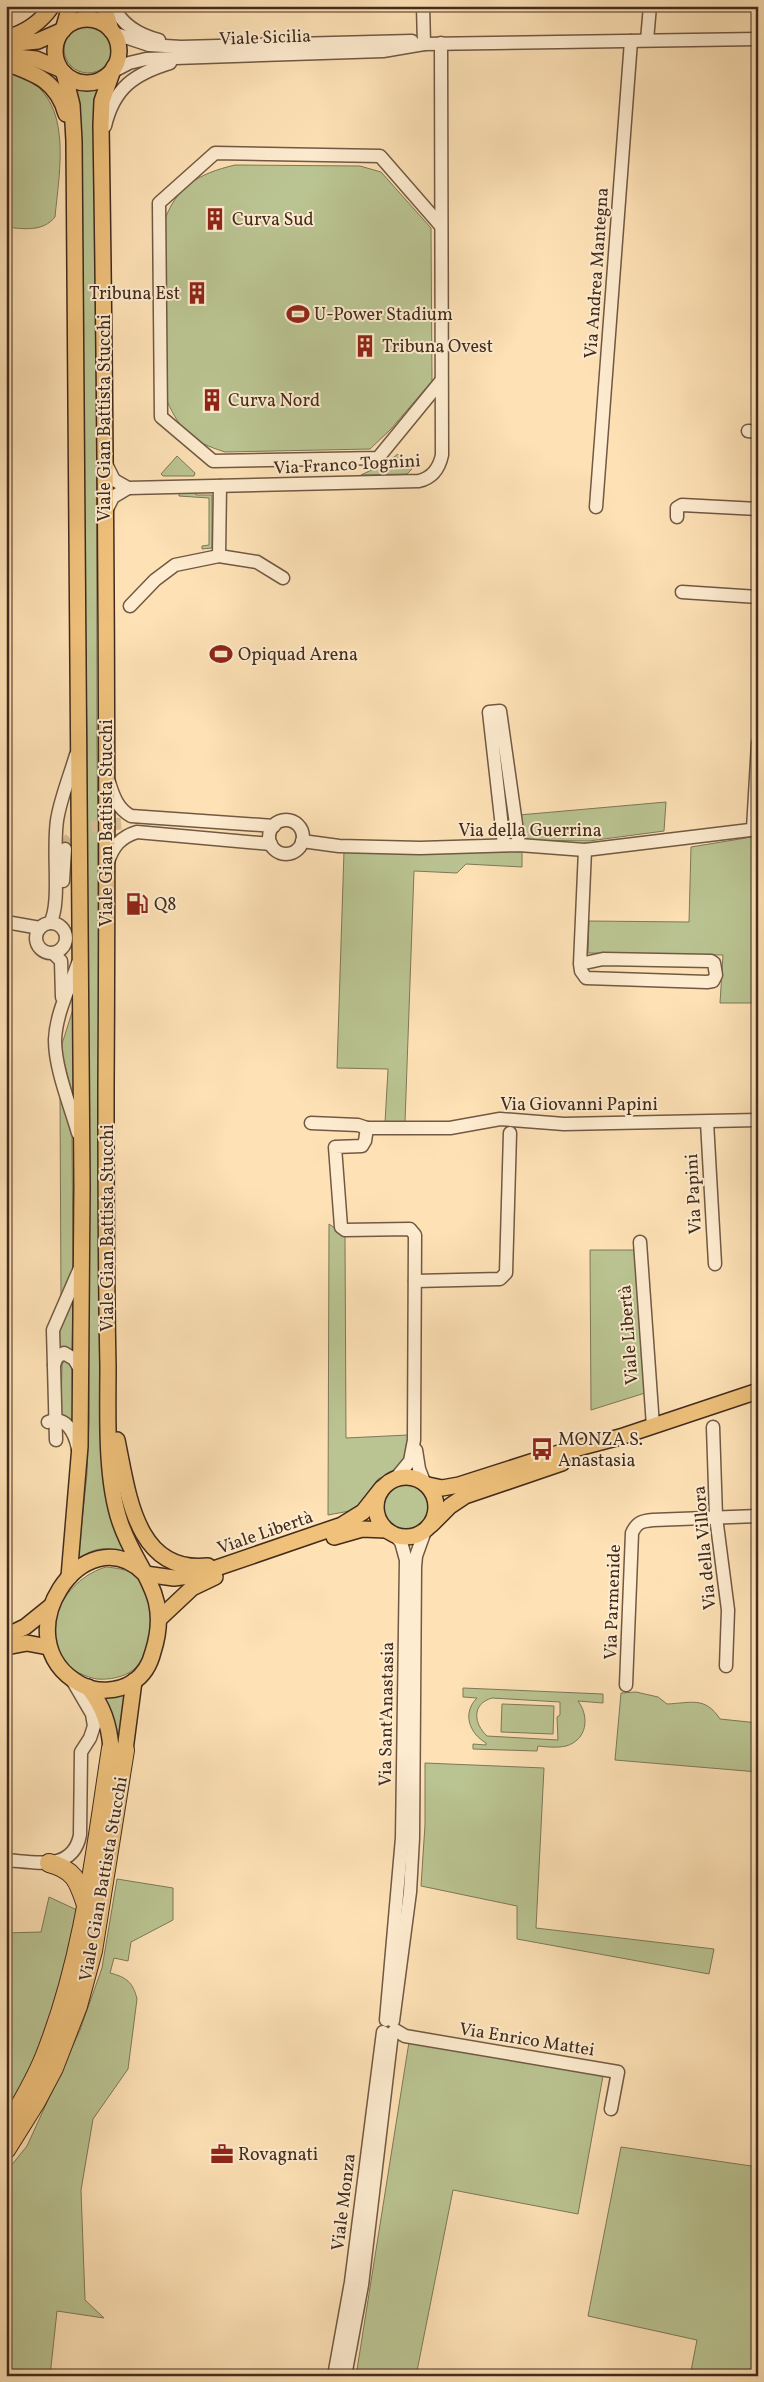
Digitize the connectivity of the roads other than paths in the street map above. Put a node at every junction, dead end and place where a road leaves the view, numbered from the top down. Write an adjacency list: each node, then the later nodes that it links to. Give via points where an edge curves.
1 (52, 6): 9 (main road, via 34,25)
2 (70, 6): 7 (main road, Viale Gian Battista Stucchi)
3 (104, 6): 8 (main road, Viale Gian Battista Stucchi)
4 (113, 6): 16 (street, via 127,25 148,37)
5 (424, 6): 14 (street)
6 (650, 6): 11 (street)
7 (63, 30): 8 (main road, via 73,22 86,19 100,22); 13 (main road, via 38,41); 20 (main road, Viale Gian Battista Stucchi, via 55,50)
8 (112, 31): 16 (street, Viale Sicilia, via 149,45); 19 (main road, Viale Gian Battista Stucchi, via 119,50)
9 (6, 38)
10 (758, 39): 11 (street, Viale Sicilia)
11 (647, 40): 12 (street, Viale Sicilia)
12 (631, 41): 15 (street, Viale Sicilia); 28 (street, Via Andrea Mantegna)
13 (6, 44)
14 (424, 44): 15 (street, Viale Sicilia); 16 (street, Viale Sicilia, via 383,51)
15 (440, 44): 23 (street, Via Franco Tognini)
16 (210, 52): 19 (street, Viale Sicilia, via 140,60); 22 (street, via 157,67 125,85 108,113)
17 (6, 56): 20 (main road, via 36,59)
18 (6, 63): 21 (main road, via 33,73 54,89 60,97)
19 (112, 70): 20 (main road, via 99,80 87,83 73,80); 22 (main road, Viale Gian Battista Stucchi, via 102,101)
20 (62, 71): 21 (main road, Viale Gian Battista Stucchi, via 72,105)
21 (74, 141): 38 (main road, Viale Gian Battista Stucchi)
22 (101, 143): 25 (main road, Viale Gian Battista Stucchi)
23 (441, 226): 24 (street, Via Franco Tognini); 24 (street, via 380,156 215,153 159,203 161,417 213,461 378,458)
24 (441, 381): 26 (street, Via Franco Tognini, via 442,455 437,469 427,479)
25 (104, 459): 27 (street, via 114,480); 30 (main road, Viale Gian Battista Stucchi)
26 (220, 486): 27 (street, Via Franco Tognini); 32 (street)
27 (128, 488): 30 (street, via 113,497)
28 (596, 507)
29 (758, 509): 31 (street, via 682,505 678,508)
30 (104, 516): 39 (main road, Viale Gian Battista Stucchi)
31 (677, 517)
32 (218, 556): 33 (street, via 257,562); 36 (street, via 175,565 154,580)
33 (283, 578)
34 (682, 592): 35 (street)
35 (758, 597)
36 (130, 606)
37 (758, 743): 41 (street)
38 (78, 745): 50 (street, via 58,815 54,850 56,911); 53 (main road, Viale Gian Battista Stucchi)
39 (106, 774): 42 (street, via 114,798 131,816); 48 (main road, Viale Gian Battista Stucchi)
40 (126, 823): 42 (street)
41 (756, 829): 47 (street, Via della Guerrina)
42 (272, 834): 43 (street, via 279,852 290,853 300,847); 43 (street, via 282,821 293,822 301,830); 48 (street, via 137,832 118,842)
43 (302, 841): 44 (street, Via della Guerrina, via 339,846 420,848)
44 (504, 845): 45 (street, Via della Guerrina); 45 (street, via 489,712 500,711)
45 (519, 845): 47 (street, Via della Guerrina)
46 (65, 849): 50 (street, via 62,918)
47 (585, 850): 54 (street)
48 (106, 867): 69 (main road, Viale Gian Battista Stucchi)
49 (12, 923): 50 (street); 51 (street)
50 (49, 926): 51 (street, via 36,934); 52 (street, via 65,933 65,943)
51 (36, 941): 52 (street, via 44,951)
52 (53, 953): 55 (street, via 61,961)
53 (81, 956): 55 (street); 61 (main road, Viale Gian Battista Stucchi)
54 (580, 964): 54 (street, via 586,978 595,979 707,982 716,975 711,961 603,959)
55 (63, 1002): 61 (street, via 55,1038 56,1053)
56 (758, 1120): 57 (street, Via Giovanni Papini)
57 (706, 1122): 59 (street, Via Giovanni Papini, via 564,1124 500,1119 450,1128); 64 (street, Via Papini)
58 (311, 1123): 59 (street, Via Giovanni Papini)
59 (367, 1128): 65 (street, via 362,1146 335,1147 341,1226 345,1230 410,1229 415,1235)
60 (510, 1133): 65 (street, via 506,1273 500,1279 487,1281)
61 (82, 1148): 63 (main road, Viale Gian Battista Stucchi)
62 (640, 1242): 71 (street, Viale Libertà)
63 (82, 1263): 66 (street, via 53,1330); 67 (main road, Viale Gian Battista Stucchi)
64 (714, 1264)
65 (414, 1281): 75 (street)
66 (54, 1365): 67 (street, via 58,1357 68,1354 78,1364); 70 (street)
67 (81, 1373): 76 (main road, Viale Gian Battista Stucchi)
68 (758, 1391): 71 (main road)
69 (108, 1398): 84 (main road, via 128,1494 137,1526 146,1539 164,1557 186,1565 205,1566); 85 (main road, Viale Gian Battista Stucchi, via 113,1499 124,1534)
70 (52, 1421): 74 (street); 76 (street, via 62,1421 70,1427)
71 (653, 1426): 73 (main road)
72 (713, 1427): 81 (street, Via della Villora)
73 (620, 1437): 78 (main road, via 453,1487); 82 (main road, via 582,1455 465,1496)
74 (56, 1440)
75 (414, 1440): 77 (street, via 410,1460); 78 (street, via 418,1469)
76 (79, 1456): 86 (main road, Viale Gian Battista Stucchi)
77 (396, 1478): 78 (main road, via 410,1476); 79 (main road)
78 (426, 1484): 82 (main road, via 437,1504 436,1515)
79 (382, 1488): 83 (main road, via 376,1499 376,1510 379,1520); 84 (main road, Viale Libertà, via 363,1512 342,1525)
80 (758, 1516): 81 (street, Via Parmenide)
81 (716, 1517): 92 (street, Via della Villora, via 728,1610); 95 (street, Via Parmenide, via 641,1521 635,1526 632,1532)
82 (428, 1528): 83 (main road, via 411,1537); 100 (street, Via Sant'Anastasia, via 415,1566 413,1838)
83 (390, 1532): 88 (main road, Viale Libertà, via 358,1530 212,1578 186,1592); 100 (street, Via Sant'Anastasia, via 401,1542 406,1560)
84 (239, 1560): 85 (main road, Viale Libertà, via 185,1577)
85 (145, 1574): 86 (main road, Viale Gian Battista Stucchi, via 130,1561 112,1556 87,1563); 88 (main road, Viale Gian Battista Stucchi, via 157,1598)
86 (70, 1577): 87 (main road, Viale Gian Battista Stucchi)
87 (51, 1606): 89 (main road, via 25,1627); 91 (main road, Viale Gian Battista Stucchi, via 46,1628)
88 (159, 1619): 94 (main road, Viale Gian Battista Stucchi, via 157,1640 148,1665)
89 (6, 1636)
90 (6, 1647): 91 (main road, via 27,1642)
91 (48, 1647): 93 (main road, Viale Gian Battista Stucchi)
92 (726, 1666)
93 (70, 1676): 96 (main road, Viale Gian Battista Stucchi); 99 (street, via 92,1714 94,1726 81,1752 78,1847 73,1854)
94 (134, 1681): 96 (main road, Viale Gian Battista Stucchi, via 112,1690); 97 (main road, Viale Gian Battista Stucchi)
95 (626, 1685)
96 (88, 1687): 97 (main road, Viale Gian Battista Stucchi, via 104,1711)
97 (118, 1749): 101 (highway, Viale Gian Battista Stucchi); 105 (highway, Viale Gian Battista Stucchi, via 93,1951 78,2006 54,2068)
98 (6, 1860): 99 (street)
99 (49, 1862): 101 (highway, via 64,1867 77,1880)
100 (404, 1894): 102 (street, Viale Monza)
101 (87, 1908): 104 (highway, Viale Gian Battista Stucchi, via 75,1960 45,2056)
102 (390, 2027): 103 (street, Via Enrico Mattei, via 405,2036 618,2072); 106 (street, Viale Monza); 107 (street, Viale Monza, via 362,2285)
103 (611, 2109)
104 (6, 2129)
105 (6, 2150)
106 (334, 2376)
107 (345, 2376)

